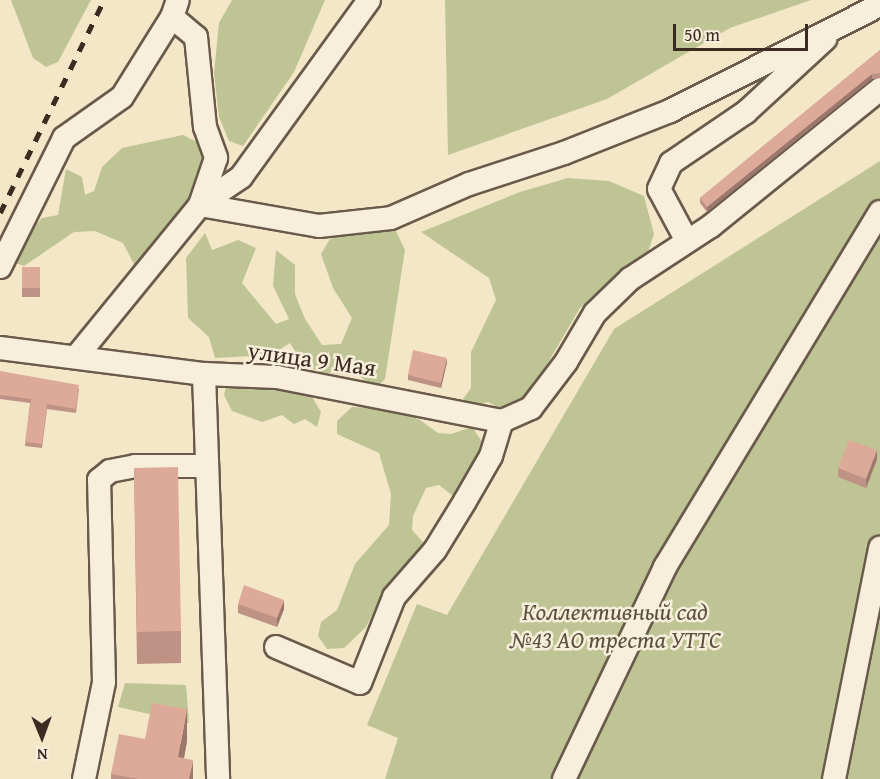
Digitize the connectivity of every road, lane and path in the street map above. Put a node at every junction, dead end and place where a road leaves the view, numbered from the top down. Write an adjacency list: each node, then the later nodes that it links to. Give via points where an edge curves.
1 (369, 0): 6 (street, via 241,177)
2 (880, 5): 4 (street)
3 (175, 8): 6 (street, via 196,37 205,127 216,158); 9 (street, via 122,97 64,138)
4 (836, 28): 6 (street, via 670,111 564,153 469,184 391,218 319,226); 8 (street, via 802,64 746,112 671,163 659,189)
5 (880, 89): 8 (street, via 711,226)
6 (200, 205): 11 (street)
7 (880, 212): 19 (street, via 664,567)
8 (687, 241): 13 (street, via 630,279 595,313 566,362 531,408)
9 (0, 267)
10 (0, 348): 11 (street, улица 9 Мая)
11 (77, 356): 12 (street, улица 9 Мая)
12 (204, 374): 13 (street, улица 9 Мая, via 277,376); 14 (street)
13 (502, 421): 16 (street, via 491,456 435,550 394,597 360,683)
14 (206, 466): 17 (street, via 135,466 110,471 99,480 104,682); 18 (street)
15 (880, 548): 20 (street)
16 (276, 647)
17 (84, 779)
18 (218, 779)
19 (564, 779)
20 (834, 779)

